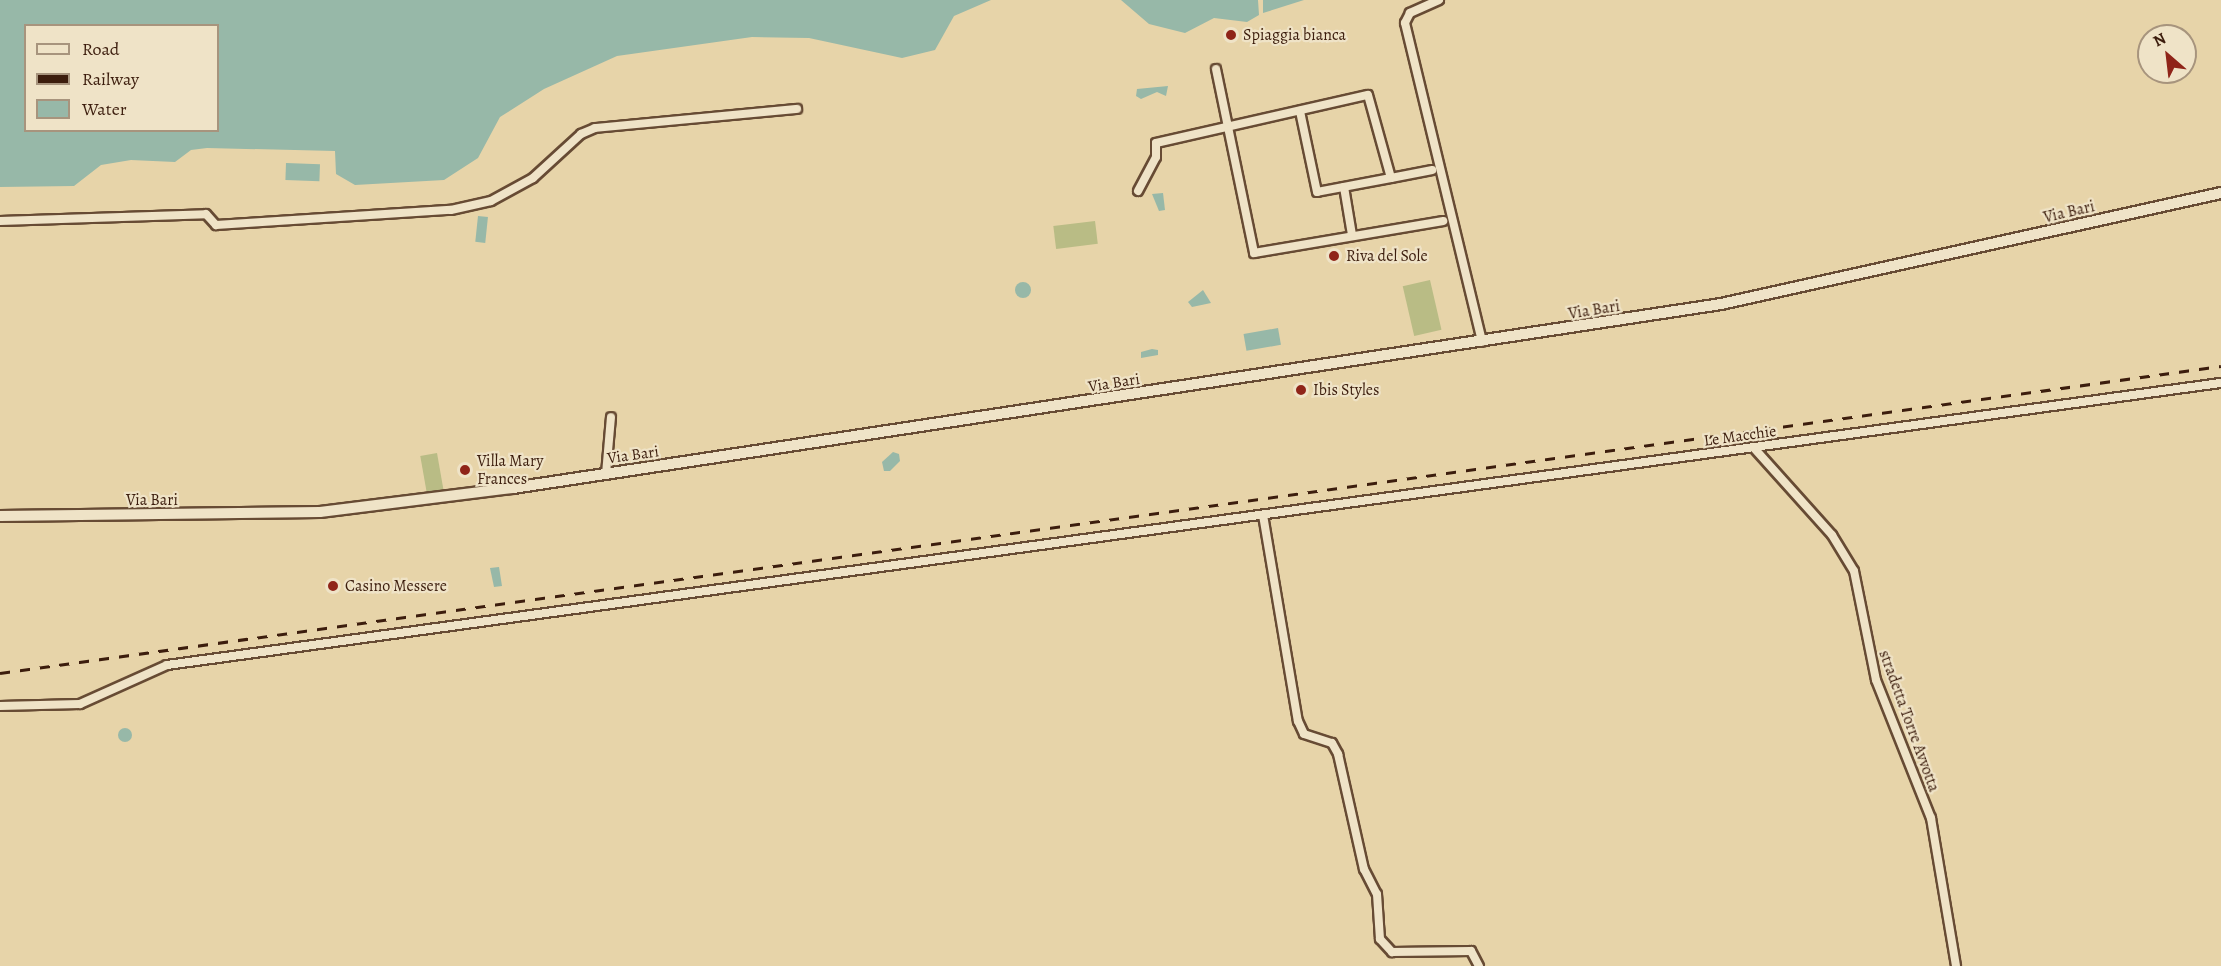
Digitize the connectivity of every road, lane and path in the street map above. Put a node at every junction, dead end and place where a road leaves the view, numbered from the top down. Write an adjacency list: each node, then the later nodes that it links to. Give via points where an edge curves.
1 (1439, 0): 14 (street, via 1410,13 1406,23)
2 (1216, 69): 5 (street)
3 (797, 109): 11 (street, via 595,128 581,134 533,178 491,201 451,210 216,225 206,214)
4 (1300, 111): 5 (street); 7 (street, via 1368,95); 8 (street, via 1317,192)
5 (1227, 128): 9 (street, via 1156,143 1156,157); 13 (street, via 1254,253)
6 (1432, 170): 7 (street)
7 (1391, 178): 8 (street)
8 (1344, 186): 13 (street)
9 (1138, 191)
10 (2221, 193): 14 (main road, Via Bari, via 1808,287)
11 (0, 221)
12 (1443, 221): 13 (street)
13 (1352, 235)
14 (1482, 342): 18 (main road, Via Bari)
15 (2221, 383): 17 (street, Le Macchie)
16 (611, 417): 18 (street)
17 (1754, 448): 19 (street, Le Macchie); 23 (street, stradetta Torre Avvotta, via 1832,535 1854,571 1876,680 1930,818)
18 (606, 474): 20 (main road, Via Bari, via 404,504 320,512)
19 (1263, 515): 21 (street, Le Macchie, via 167,665 80,704); 22 (street, via 1298,721 1304,734 1332,743 1338,754 1364,869 1377,894 1380,939 1392,952 1471,951)
20 (0, 516)
21 (0, 706)
22 (1479, 966)
23 (1956, 966)

